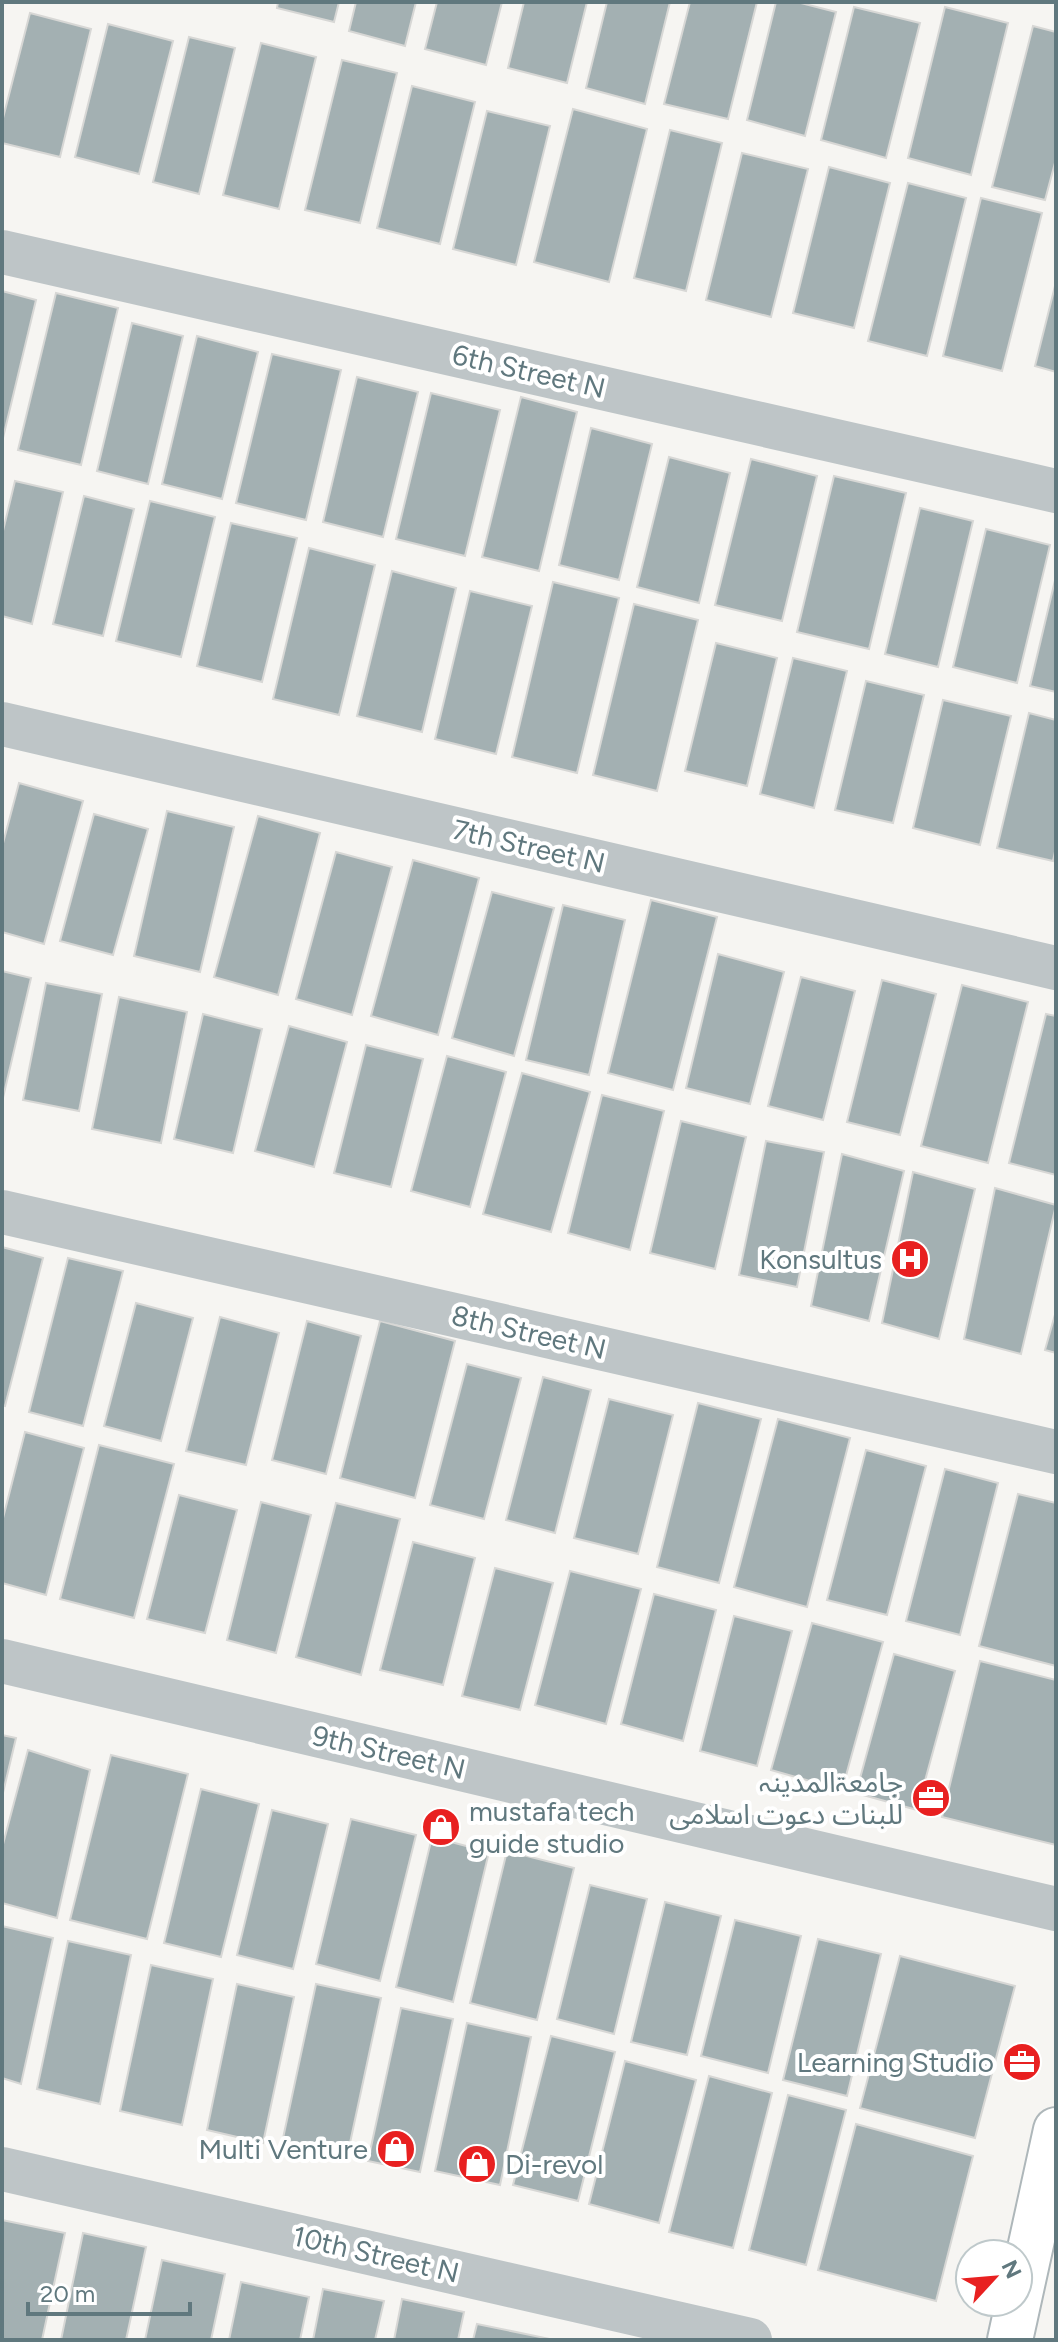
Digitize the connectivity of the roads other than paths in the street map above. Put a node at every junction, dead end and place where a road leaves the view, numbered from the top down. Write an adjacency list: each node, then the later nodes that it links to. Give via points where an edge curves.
1 (2, 252): 2 (street, 6th Street N)
2 (1056, 491)
3 (2, 724): 4 (street, 7th Street N)
4 (1056, 968)
5 (2, 1212): 6 (street, 8th Street N)
6 (1056, 1452)
7 (2, 1661): 8 (street, 9th Street N)
8 (1056, 1909)
9 (1056, 2130): 12 (main road)
10 (2, 2169): 11 (street, 10th Street N)
11 (750, 2340)
12 (1010, 2340)

